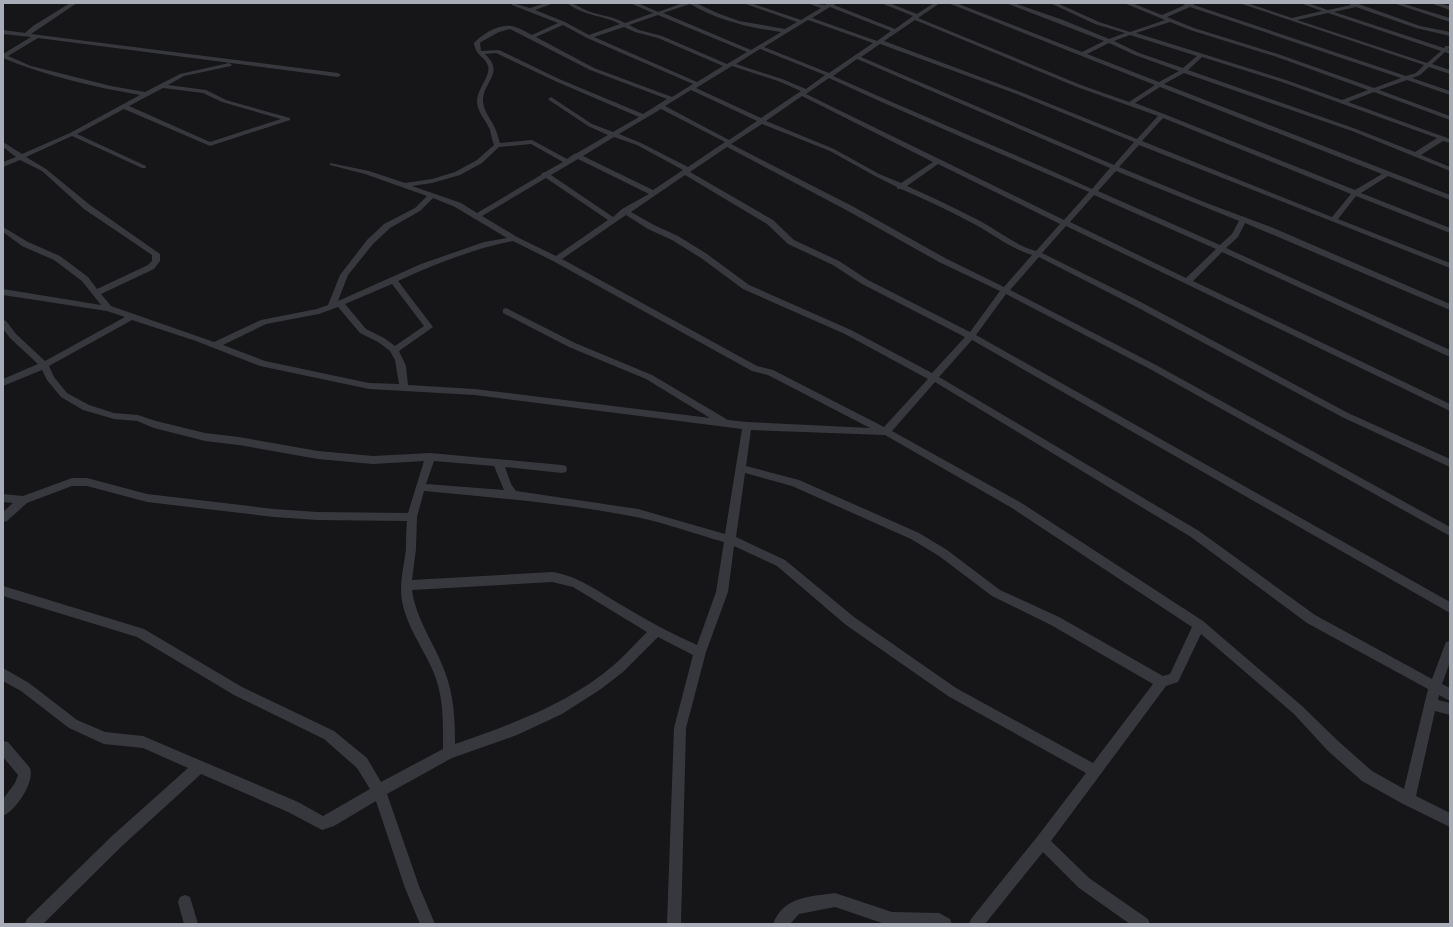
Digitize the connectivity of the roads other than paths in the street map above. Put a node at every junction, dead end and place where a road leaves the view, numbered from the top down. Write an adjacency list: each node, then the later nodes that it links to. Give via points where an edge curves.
1 (74, 3): 42 (street)
2 (551, 3): 25 (street)
3 (570, 3): 36 (street, via 586,12 612,18)
4 (633, 3): 27 (street)
5 (688, 3): 27 (street)
6 (692, 3): 37 (street, via 721,18 750,26)
7 (746, 3): 34 (street)
8 (810, 3): 23 (street)
9 (884, 3): 28 (street)
10 (937, 3): 28 (street)
11 (951, 3): 53 (street)
12 (1008, 3): 46 (street)
13 (1053, 3): 40 (street, via 1097,23)
14 (1127, 3): 29 (street)
15 (1242, 3): 31 (street)
16 (1303, 3): 26 (street)
17 (1365, 3): 22 (street)
18 (1396, 3): 33 (street)
19 (1433, 3): 24 (street)
20 (514, 4): 25 (street)
21 (1189, 4): 29 (street); 63 (street)
22 (1353, 4): 26 (street); 41 (street, via 1418,27)
23 (830, 5): 30 (street); 38 (street)
24 (1450, 8)
25 (532, 10): 35 (street)
26 (1328, 11): 31 (street); 50 (street)
27 (656, 13): 36 (street); 51 (street)
28 (916, 17): 38 (street); 75 (street, via 1079,86)
29 (1162, 17): 32 (street)
30 (808, 18): 34 (street); 47 (street)
31 (1292, 19): 58 (street)
32 (1171, 20): 40 (street); 68 (street)
33 (1450, 20)
34 (801, 22): 37 (street)
35 (563, 23): 44 (street); 45 (street)
36 (622, 24): 45 (street); 57 (street)
37 (786, 31): 49 (street)
38 (896, 31): 47 (street)
39 (3, 32): 42 (street)
40 (1132, 33): 46 (street); 54 (street)
41 (1450, 34)
42 (26, 35): 43 (street)
43 (36, 37): 56 (street); 70 (street, via 5,57 29,67)
44 (532, 37): 52 (street, via 515,29 504,28 480,39 477,43); 73 (street, via 592,69)
45 (589, 37): 64 (street)
46 (1110, 40): 53 (street); 59 (street, via 1137,54)
47 (879, 42): 55 (street); 86 (street, via 1016,92)
48 (1450, 46): 50 (street)
49 (758, 47): 51 (street); 62 (street)
50 (1447, 51): 58 (street)
51 (751, 52): 57 (street)
52 (480, 53): 79 (street, via 497,51 557,80); 89 (street, via 490,61 492,68 489,79 482,88 480,104)
53 (1082, 54): 65 (street)
54 (1201, 55): 59 (street); 74 (street)
55 (857, 57): 62 (street); 98 (street)
56 (236, 63): 61 (street); 66 (street, via 182,76)
57 (730, 65): 64 (street); 69 (street, via 780,80)
58 (1429, 65): 60 (street); 63 (street, via 1418,74)
59 (1183, 71): 65 (street); 91 (street, via 1354,130)
60 (1450, 72)
61 (338, 75)
62 (830, 76): 69 (street); 106 (street)
63 (1406, 78): 68 (street); 71 (street)
64 (697, 84): 67 (street)
65 (1161, 84): 75 (street); 101 (street)
66 (162, 86): 70 (street); 76 (street, via 204,90 224,101 289,120 210,144)
67 (691, 88): 73 (street); 81 (street)
68 (1374, 91): 74 (street); 80 (street)
69 (804, 93): 81 (street); 94 (street)
70 (144, 94): 76 (street)
71 (1450, 94)
72 (551, 99): 83 (street, via 590,125)
73 (672, 99): 77 (street)
74 (1342, 102): 84 (street)
75 (1130, 104): 78 (street)
76 (123, 106): 82 (street)
77 (660, 106): 79 (street); 88 (street)
78 (1162, 115): 86 (street); 107 (street)
79 (643, 116): 83 (street)
80 (1450, 118)
81 (761, 121): 88 (street); 104 (street, via 832,150)
82 (72, 134): 92 (street); 97 (street)
83 (613, 134): 90 (street); 100 (street, via 639,144)
84 (1442, 138): 85 (street); 91 (street)
85 (1450, 140)
86 (1137, 141): 98 (street); 114 (street)
87 (3, 144): 92 (street)
88 (727, 144): 100 (street); 127 (street, via 942,260)
89 (497, 145): 93 (street, via 532,142); 103 (street, via 492,152 471,167 445,178 424,183)
90 (576, 155): 93 (street); 105 (street)
91 (1416, 155): 99 (street)
92 (21, 156): 96 (street); 129 (street, via 44,170 87,207 156,254 156,261 151,267)
93 (566, 161): 102 (street)
94 (937, 162): 104 (street); 115 (street)
95 (332, 164): 103 (street)
96 (3, 165)
97 (144, 166)
98 (1116, 167): 106 (street); 113 (street)
99 (1450, 169)
100 (686, 171): 105 (street); 136 (street, via 770,222 791,242 836,263 865,282)
101 (1389, 173): 107 (street); 109 (street)
102 (544, 174): 111 (street); 112 (street, via 560,182 584,202)
103 (402, 184): 108 (street)
104 (900, 187): 122 (street, via 954,210 1015,246)
105 (653, 192): 110 (street)
106 (1092, 192): 115 (street); 121 (street)
107 (1356, 193): 114 (street); 118 (street)
108 (432, 195): 111 (street); 130 (street, via 416,211 386,227 374,237 344,277)
109 (1450, 198)
110 (625, 211): 112 (street); 141 (street, via 675,238 746,286 848,332)
111 (477, 216): 116 (street)
112 (613, 220): 123 (street)
113 (1243, 220): 121 (street, via 1235,235); 131 (street)
114 (1334, 220): 124 (street)
115 (1067, 222): 122 (street); 126 (street)
116 (492, 225): 119 (street); 120 (street, via 493,232)
117 (3, 229): 129 (street, via 25,244 57,258 85,279)
118 (1450, 231)
119 (514, 238): 120 (street); 123 (street)
120 (487, 244): 125 (street)
121 (1220, 248): 126 (street); 139 (street)
122 (1038, 254): 127 (street); 150 (street, via 1134,302 1345,415)
123 (556, 259): 147 (street, via 755,369 770,372 799,386)
124 (1450, 266)
125 (393, 280): 130 (street); 138 (street, via 429,328)
126 (1187, 282): 144 (street)
127 (1005, 290): 136 (street); 159 (street, via 1153,367)
128 (3, 292): 132 (street)
129 (96, 293): 132 (street)
130 (335, 305): 137 (street, via 319,311 264,322); 138 (street, via 365,333 382,340)
131 (1450, 307)
132 (108, 308): 134 (street)
133 (506, 311): 145 (street, via 572,345 649,377)
134 (133, 316): 137 (street); 140 (street)
135 (3, 323): 140 (street)
136 (971, 336): 141 (street); 163 (street)
137 (215, 345): 143 (street, via 263,364 291,371 369,386)
138 (395, 350): 143 (street, via 402,362)
139 (1450, 354)
140 (44, 365): 142 (street); 148 (street, via 50,378 64,395 86,408 114,416 138,418 205,437 318,455 373,460)
141 (932, 378): 147 (street); 170 (street, via 1195,534 1311,619)
142 (3, 383)
143 (404, 387): 145 (street, via 475,392)
144 (1450, 408)
145 (728, 424): 146 (street)
146 (747, 426): 147 (street); 151 (street)
147 (885, 432): 164 (street, via 1016,505)
148 (430, 457): 149 (street); 153 (street)
149 (498, 462): 152 (street); 154 (street, via 506,485)
150 (1450, 463)
151 (740, 468): 160 (street); 169 (street, via 795,483 914,536 944,553 996,593 1055,621)
152 (562, 470)
153 (420, 487): 154 (street); 157 (street)
154 (513, 495): 160 (street, via 638,513)
155 (3, 498): 156 (street)
156 (23, 500): 157 (street, via 72,482 87,482 147,498 274,513 317,516); 158 (street)
157 (412, 516): 161 (street)
158 (3, 518)
159 (1450, 532)
160 (730, 540): 167 (street, via 722,592); 177 (street, via 781,563 850,621 952,692)
161 (406, 585): 165 (street, via 566,578 578,582 602,600); 175 (street, via 408,602 416,624 439,671 446,692)
162 (3, 591): 178 (street, via 140,633 238,691 329,735 362,763)
163 (1450, 608)
164 (1199, 625): 169 (street, via 1174,678); 179 (street, via 1298,710 1367,776)
165 (656, 631): 167 (street); 175 (street, via 619,668 558,710 518,729)
166 (1450, 646): 170 (street)
167 (700, 652): 187 (street, via 680,728)
168 (3, 674): 176 (street, via 25,687 73,724 104,738 143,742)
169 (1162, 682): 177 (street)
170 (1435, 686): 171 (street); 172 (street)
171 (1450, 695)
172 (1431, 704): 173 (street); 179 (street)
173 (1450, 709)
174 (3, 747): 180 (street, via 25,772 25,780)
175 (449, 753): 178 (street)
176 (199, 767): 178 (street, via 294,807 322,823); 184 (street, via 117,841)
177 (1095, 771): 182 (street)
178 (379, 791): 186 (street, via 412,888)
179 (1408, 799): 181 (street)
180 (3, 809)
181 (1450, 820)
182 (1042, 842): 190 (street); 191 (street, via 1084,883)
183 (185, 902): 185 (street)
184 (32, 924)
185 (191, 924)
186 (428, 924)
187 (674, 924)
188 (780, 924): 189 (street, via 795,907 835,900 892,919 939,920)
189 (945, 924)
190 (976, 924)
191 (1143, 924)

